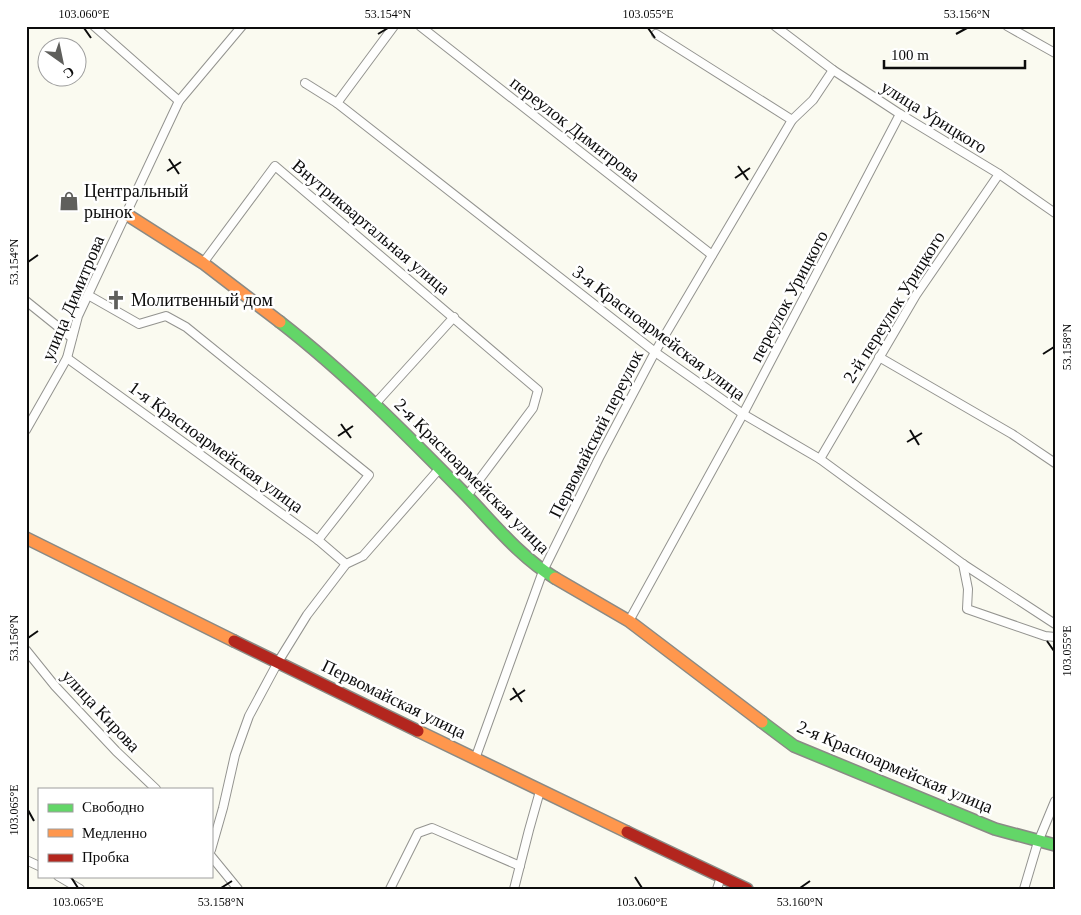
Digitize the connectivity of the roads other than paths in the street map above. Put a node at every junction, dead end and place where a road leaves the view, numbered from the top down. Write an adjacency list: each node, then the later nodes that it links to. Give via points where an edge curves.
1 (94, 26): 11 (street)
2 (242, 26): 11 (street, улица Димитрова)
3 (394, 26): 12 (street)
4 (420, 26): 19 (street, переулок Димитрова)
5 (775, 26): 9 (street, улица Урицкого)
6 (1007, 26): 8 (street)
7 (656, 34): 14 (street)
8 (1055, 53)
9 (833, 70): 13 (street, улица Урицкого); 14 (street, Первомайский переулок, via 813,100)
10 (305, 83): 12 (street, 3-я Красноармейская улица)
11 (179, 101): 18 (street, улица Димитрова)
12 (337, 102): 25 (street, 3-я Красноармейская улица)
13 (900, 114): 15 (street, улица Урицкого); 29 (street, переулок Урицкого)
14 (792, 120): 19 (street, Первомайский переулок)
15 (999, 174): 17 (street, улица Урицкого); 26 (street, 2-й переулок Урицкого, via 916,295)
16 (1055, 201): 17 (street)
17 (1052, 211)
18 (126, 214): 20 (street, 2-я Красноармейская улица); 21 (street, улица Димитрова)
19 (712, 255): 25 (street, Первомайский переулок)
20 (203, 263): 23 (street, Внутриквартальная улица, via 275,166); 28 (street, 2-я Красноармейская улица, via 319,352)
21 (88, 295): 24 (street, улица Димитрова); 36 (street, via 139,324 166,316 186,327 369,475)
22 (26, 301): 24 (street)
23 (454, 317): 28 (street); 34 (street, Внутриквартальная улица, via 538,390 533,408)
24 (72, 338): 27 (street, улица Димитрова)
25 (655, 352): 29 (street, 3-я Красноармейская улица); 39 (street, Первомайский переулок)
26 (879, 357): 31 (street, 2-й переулок Урицкого); 32 (street, via 1012,434)
27 (67, 358): 30 (street, улица Димитрова); 36 (street, 1-я Красноармейская улица)
28 (375, 404): 33 (street, 2-я Красноармейская улица)
29 (743, 414): 31 (street, 3-я Красноармейская улица); 40 (street, переулок Урицкого)
30 (26, 430)
31 (820, 459): 38 (street, 3-я Красноармейская улица)
32 (1055, 463)
33 (440, 468): 34 (street, 2-я Красноармейская улица); 37 (street, via 363,556)
34 (467, 496): 39 (street, 2-я Красноармейская улица, via 510,542)
35 (26, 538): 44 (street, Первомайская улица)
36 (318, 540): 37 (street, 1-я Красноармейская улица)
37 (346, 564): 44 (street)
38 (963, 564): 41 (street, 3-я Красноармейская улица); 42 (street, via 968,589 967,609)
39 (543, 571): 40 (street, 2-я Красноармейская улица); 45 (street, Первомайский переулок)
40 (629, 621): 49 (street, 2-я Красноармейская улица, via 794,746 995,829)
41 (1055, 624)
42 (1055, 637)
43 (26, 650): 46 (street, улица Кирова, via 68,700)
44 (278, 662): 45 (street, Первомайская улица); 51 (street, via 249,716 235,756)
45 (475, 759): 47 (street, Первомайская улица)
46 (155, 788)
47 (540, 791): 55 (street); 56 (street, Первомайская улица)
48 (1055, 801): 49 (street)
49 (1038, 842): 50 (street, 2-я Красноармейская улица); 64 (street)
50 (1055, 845)
51 (212, 846)
52 (212, 857): 59 (street)
53 (26, 860): 54 (street)
54 (38, 866)
55 (520, 866): 60 (street, via 432,828 418,833); 61 (street)
56 (721, 877): 62 (street); 63 (street, Первомайская улица)
57 (61, 878): 58 (street)
58 (80, 889)
59 (238, 889)
60 (390, 889)
61 (514, 889)
62 (717, 889)
63 (747, 889)
64 (1024, 889)

